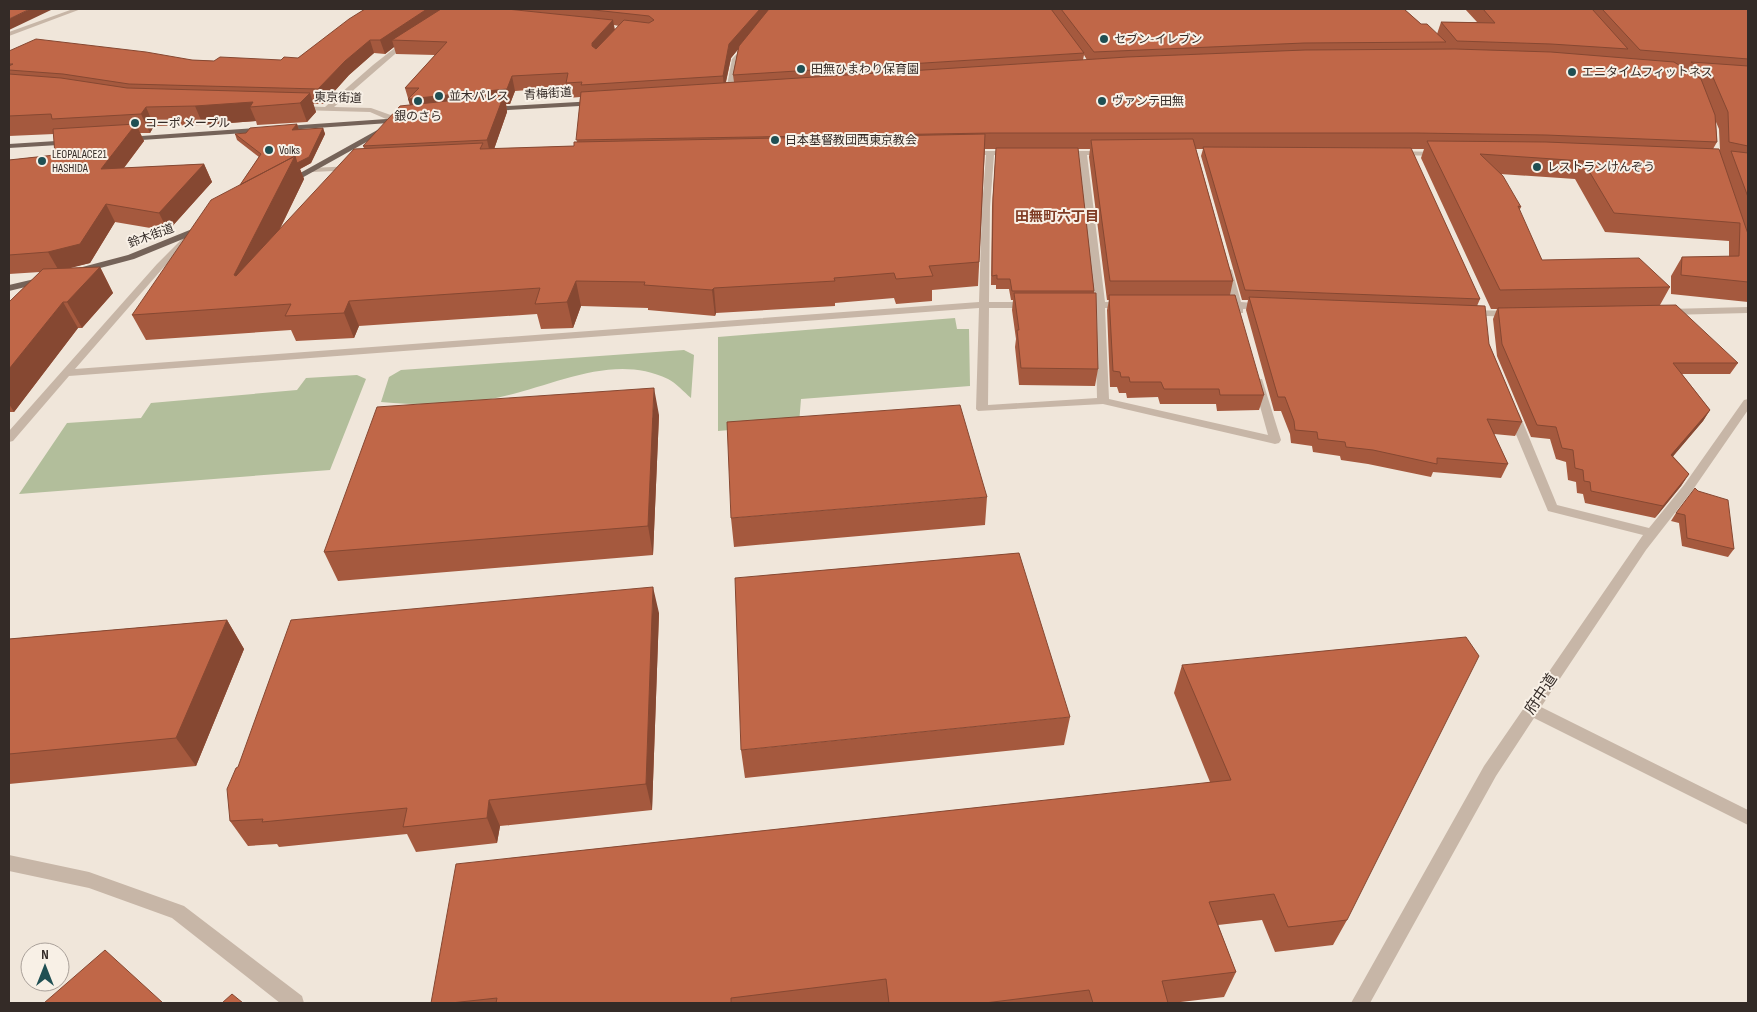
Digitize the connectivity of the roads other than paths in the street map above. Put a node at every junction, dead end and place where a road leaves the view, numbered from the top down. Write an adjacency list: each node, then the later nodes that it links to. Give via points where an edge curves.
1 (78, 9): 2 (street)
2 (9, 34)
3 (416, 34): 10 (street, via 374,66)
4 (754, 38): 6 (street, via 736,59)
5 (738, 93): 6 (main road)
6 (728, 94): 7 (main road)
7 (719, 95)
8 (600, 102): 11 (main road, 青梅街道)
9 (290, 108): 10 (street, 東京街道)
10 (327, 109): 13 (street, 東京街道, via 371,110)
11 (478, 110)
12 (411, 118): 13 (main road)
13 (396, 120): 14 (main road); 26 (main road, via 388,128)
14 (122, 139)
15 (82, 142): 16 (main road)
16 (9, 146)
17 (990, 153): 18 (street); 22 (street); 32 (street)
18 (1024, 153)
19 (1051, 153): 23 (street)
20 (1120, 153): 23 (street)
21 (1383, 153): 24 (street, via 1414,158)
22 (963, 154)
23 (1083, 154): 35 (street)
24 (1450, 154)
25 (362, 168): 26 (street)
26 (312, 170): 27 (main road)
27 (277, 188)
28 (207, 225): 29 (main road, 鈴木街道)
29 (192, 234): 31 (main road, 鈴木街道, via 130,257); 46 (street)
30 (1224, 257): 38 (street)
31 (9, 288)
32 (983, 305): 33 (street); 46 (street); 47 (street, via 982,409)
33 (1042, 305)
34 (1070, 305): 35 (street)
35 (1100, 305): 36 (street); 47 (street)
36 (1129, 305)
37 (1208, 305): 38 (street)
38 (1237, 305): 39 (street); 44 (street)
39 (1277, 306)
40 (1748, 310): 43 (street)
41 (1456, 313): 42 (street)
42 (1525, 313)
43 (1654, 313)
44 (1242, 323)
45 (1255, 368): 47 (street, via 1275,440)
46 (66, 373): 50 (street)
47 (1103, 401)
48 (1508, 401): 51 (street, via 1552,508)
49 (1748, 402): 51 (street, 府中道)
50 (9, 438)
51 (1652, 533): 52 (street, 府中道)
52 (1531, 709): 53 (street); 56 (street, 府中道, via 1490,771)
53 (1748, 818)
54 (9, 863): 55 (street, via 89,880 178,912)
55 (295, 1003)
56 (1360, 1003)

